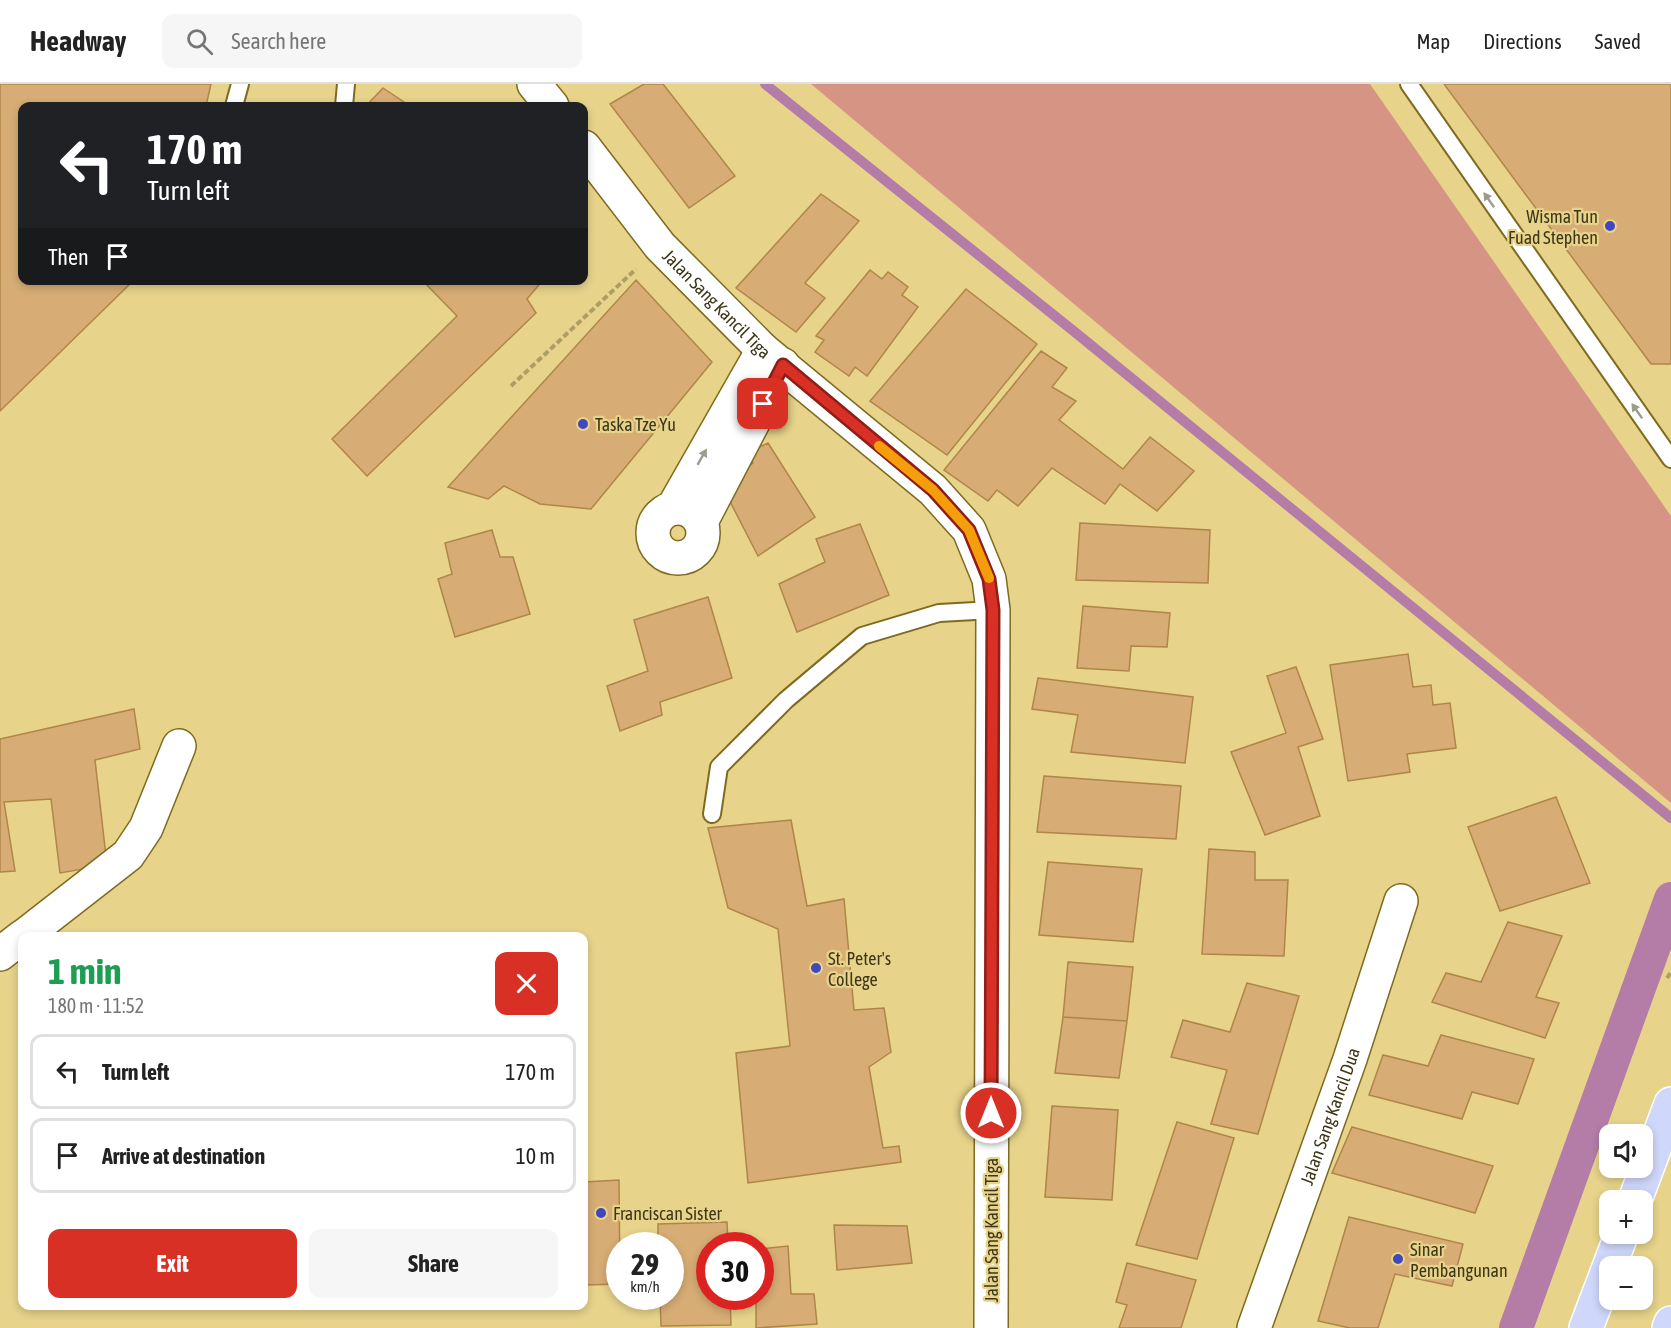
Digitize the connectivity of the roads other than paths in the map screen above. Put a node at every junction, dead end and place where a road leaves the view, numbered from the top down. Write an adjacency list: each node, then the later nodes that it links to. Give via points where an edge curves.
1 (240, 84): 5 (lane)
2 (346, 84): 6 (lane)
3 (534, 84): 7 (street)
4 (1408, 84): 10 (lane, one-way to 4)
5 (235, 102)
6 (344, 102)
7 (549, 102)
8 (588, 152): 9 (street, Jalan Sang Kancil Tiga, via 660,246)
9 (773, 358): 11 (street); 12 (street, Jalan Sang Kancil Tiga, via 933,490 969,530 989,579)
10 (1671, 459)
11 (687, 515)
12 (993, 610): 14 (lane, via 939,613 862,636 786,700 719,766); 23 (street, Jalan Sang Kancil Tiga)
13 (179, 746): 16 (street, via 146,828 128,855)
14 (712, 814)
15 (1401, 902): 24 (street, Jalan Sang Kancil Dua, via 1350,1059)
16 (29, 932)
17 (18, 941): 18 (street)
18 (0, 954)
19 (1671, 1104): 20 (main road)
20 (1639, 1190)
21 (1618, 1244): 25 (main road)
22 (1671, 1323): 26 (main road)
23 (991, 1328)
24 (1254, 1328)
25 (1586, 1328)
26 (1669, 1328)

